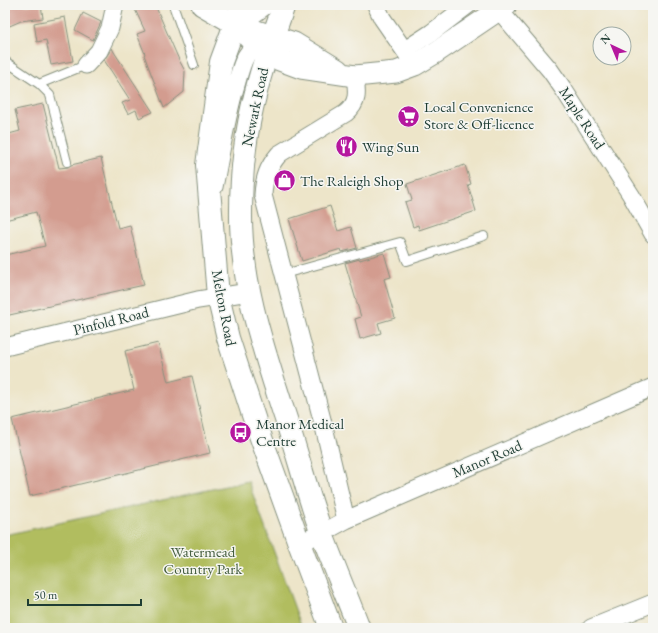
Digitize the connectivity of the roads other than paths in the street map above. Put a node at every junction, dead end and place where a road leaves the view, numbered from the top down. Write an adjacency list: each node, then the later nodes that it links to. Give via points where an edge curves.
1 (115, 5): 13 (street, via 110,28 99,51)
2 (173, 5): 14 (lane)
3 (202, 5): 9 (street, via 212,12)
4 (263, 5): 9 (street, via 247,17)
5 (284, 5): 10 (highway, Newark Road)
6 (376, 5): 11 (street)
7 (468, 5): 11 (street, via 431,33)
8 (503, 7): 11 (street, via 456,40); 20 (street, Maple Road, via 561,85)
9 (238, 14): 10 (street); 18 (highway, Melton Road, via 221,62 207,166)
10 (265, 45): 15 (street, via 294,43); 18 (street, via 246,56 231,101); 19 (highway, Newark Road, via 247,136)
11 (410, 58): 15 (street, via 396,72)
12 (5, 61): 16 (lane)
13 (86, 65): 16 (lane)
14 (194, 65)
15 (350, 75): 22 (street, via 356,96 352,108 279,154 267,171 263,195)
16 (39, 84): 17 (lane, via 50,95)
17 (67, 162)
18 (210, 207): 24 (highway, Melton Road)
19 (241, 212): 23 (highway, Melton Road)
20 (653, 234)
21 (484, 236): 22 (lane, via 407,260 400,242)
22 (284, 274): 27 (street)
23 (249, 292): 24 (street, Pinfold Road); 28 (highway, Melton Road, via 263,350)
24 (218, 296): 25 (street, Pinfold Road); 29 (highway, Melton Road, via 243,386)
25 (5, 347)
26 (653, 387): 27 (street, Manor Road)
27 (346, 520): 28 (street, Manor Road)
28 (322, 533): 29 (street); 32 (highway, Melton Road)
29 (299, 543): 31 (highway, Melton Road)
30 (653, 602): 33 (street)
31 (331, 628)
32 (359, 628)
33 (591, 628)

